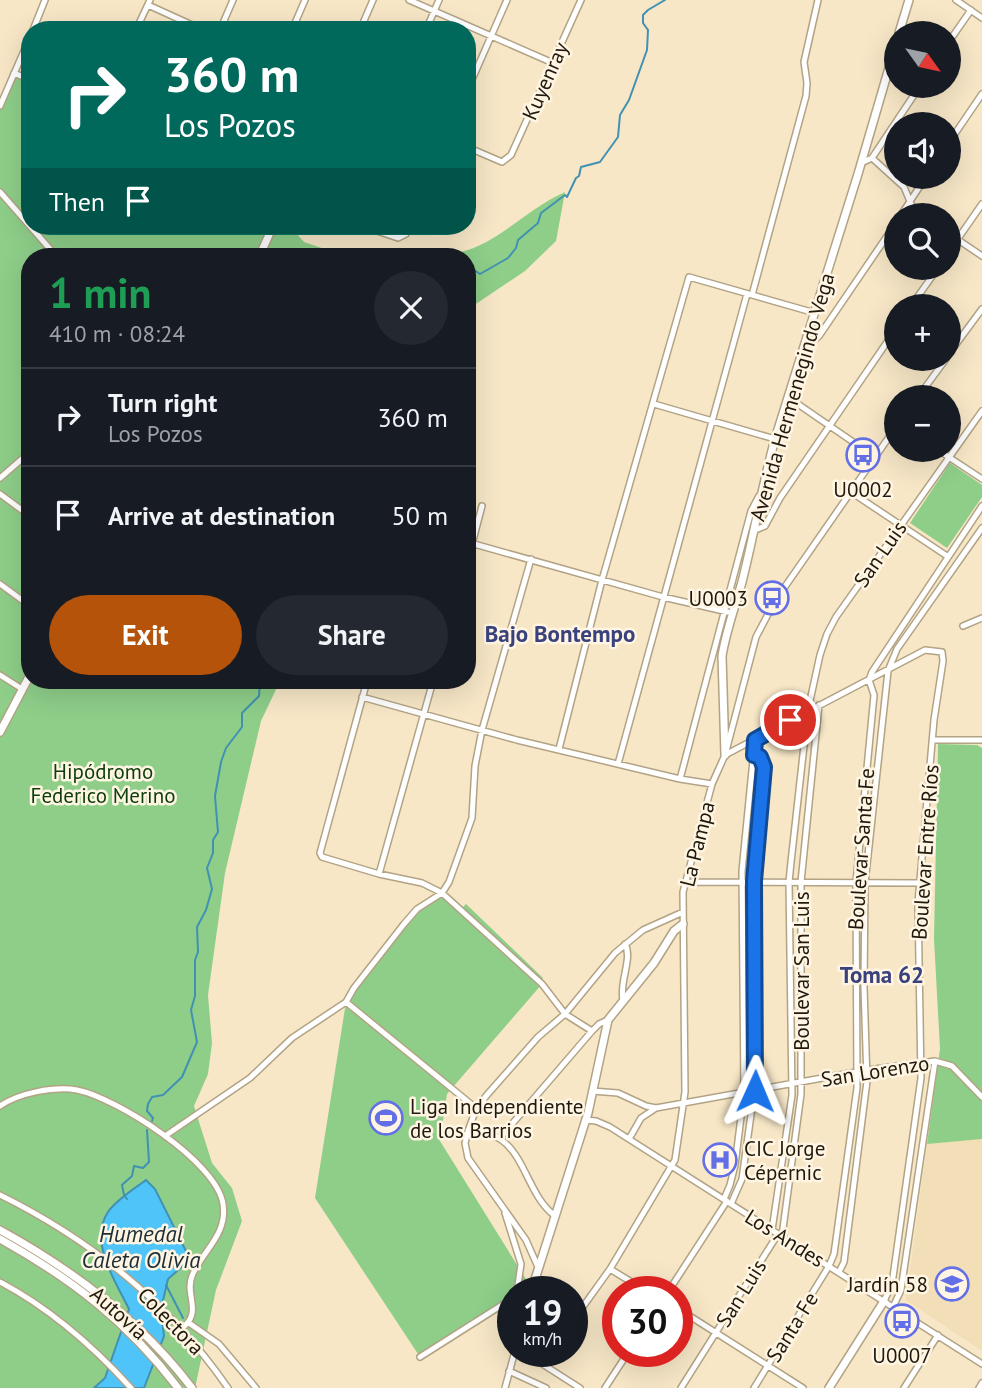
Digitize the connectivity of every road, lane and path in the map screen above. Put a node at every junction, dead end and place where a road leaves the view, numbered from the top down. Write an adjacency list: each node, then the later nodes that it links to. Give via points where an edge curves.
1 (45, 0): 16 (street)
2 (233, 0): 19 (street)
3 (305, 0): 20 (street)
4 (373, 0): 21 (street)
5 (410, 0): 14 (street)
6 (439, 0): 14 (street)
7 (507, 0): 27 (street)
8 (581, 0): 29 (street, Kuyenray)
9 (818, 0): 52 (street, via 804,62 806,96)
10 (909, 0): 24 (street)
11 (956, 0): 13 (street)
12 (149, 2): 17 (street); 18 (street)
13 (971, 10): 15 (street); 25 (street)
14 (434, 11): 22 (street); 23 (street)
15 (982, 18)
16 (37, 21)
17 (140, 21)
18 (186, 21)
19 (224, 21)
20 (296, 21)
21 (364, 21)
22 (430, 21)
23 (457, 21)
24 (903, 21)
25 (961, 24)
26 (476, 29): 27 (street)
27 (491, 36): 29 (street); 30 (street)
28 (21, 57): 31 (street)
29 (553, 63): 38 (street, Kuyenray, via 506,161)
30 (476, 70)
31 (14, 73): 32 (street); 36 (street)
32 (21, 76)
33 (884, 85): 40 (street, Avenida Hermenegindo Vega)
34 (982, 94): 37 (street)
35 (912, 98): 39 (street)
36 (0, 106)
37 (961, 125)
38 (476, 151)
39 (872, 158): 40 (street); 43 (street, via 904,187)
40 (861, 163): 54 (street, Avenida Hermenegindo Vega)
41 (918, 189): 43 (street)
42 (0, 192): 45 (street)
43 (910, 201)
44 (982, 204): 46 (street)
45 (21, 216)
46 (961, 233)
47 (385, 235): 48 (street)
48 (404, 235)
49 (884, 241): 57 (street, via 819,336)
50 (961, 242): 51 (street)
51 (982, 256)
52 (749, 295): 54 (street); 59 (street, via 689,277); 61 (street)
53 (982, 309): 55 (street)
54 (816, 313): 57 (street, Avenida Hermenegindo Vega)
55 (961, 338)
56 (884, 346): 62 (street)
57 (805, 348): 58 (street, Avenida Hermenegindo Vega)
58 (789, 398): 62 (street); 63 (street, Avenida Hermenegindo Vega)
59 (654, 404): 61 (street); 85 (street)
60 (982, 411): 64 (street, San Luis)
61 (712, 421): 63 (street); 87 (street)
62 (829, 425): 66 (street); 81 (street, via 765,526)
63 (775, 439): 74 (street, Avenida Hermenegindo Vega)
64 (961, 441)
65 (884, 445): 66 (street, La Pampa)
66 (875, 457): 72 (street, La Pampa)
67 (21, 460): 70 (street)
68 (946, 462): 79 (street, San Luis)
69 (957, 462): 71 (street)
70 (0, 478)
71 (982, 479)
72 (851, 492): 79 (street); 109 (street, La Pampa, via 764,621)
73 (0, 494): 77 (street)
74 (761, 494): 81 (street, Avenida Hermenegindo Vega); 89 (street, via 751,511)
75 (482, 506): 78 (street)
76 (982, 506): 83 (street)
77 (21, 509)
78 (476, 524)
79 (900, 525): 83 (street); 101 (street, San Luis, via 827,634)
80 (982, 528): 92 (street, Boulevar Santa Fe, via 897,649)
81 (753, 531): 89 (street, Avenida Hermenegindo Vega)
82 (476, 545): 84 (street)
83 (947, 555): 94 (street)
84 (531, 559): 85 (street); 103 (street)
85 (602, 580): 87 (street); 108 (street)
86 (0, 584): 88 (street)
87 (663, 597): 89 (street); 111 (street)
88 (21, 599)
89 (729, 612): 109 (street, Avenida Hermenegindo Vega, via 722,656); 112 (street)
90 (982, 618): 91 (street)
91 (963, 626)
92 (888, 671): 94 (street); 106 (street, Boulevar Entre Ríos, via 925,650 942,652); 121 (street, Boulevar Santa Fe)
93 (0, 675): 95 (street)
94 (869, 680): 100 (street); 120 (street, Boulevar Santa Fe, via 874,695)
95 (21, 688)
96 (22, 689): 104 (street)
97 (364, 689): 99 (street)
98 (431, 689): 102 (street)
99 (362, 697): 102 (street); 114 (street, via 320,853)
100 (819, 705): 101 (street); 119 (street, Boulevar San Luis)
101 (808, 710): 105 (street); 118 (street, Boulevar San Luis)
102 (423, 714): 103 (street); 114 (street)
103 (482, 730): 108 (street); 123 (street, via 472,818)
104 (0, 732)
105 (755, 740): 109 (street); 110 (street)
106 (933, 740): 107 (street); 122 (street, Boulevar Entre Ríos)
107 (982, 740)
108 (559, 750): 111 (street)
109 (725, 755): 113 (street, La Pampa)
110 (754, 755): 115 (street, via 764,767); 117 (street)
111 (618, 764): 112 (street)
112 (680, 779): 113 (street)
113 (712, 784): 116 (street, La Pampa)
114 (379, 874): 123 (street, via 422,883)
115 (754, 881): 117 (street); 118 (street); 139 (street)
116 (685, 882): 117 (street); 124 (street, La Pampa)
117 (741, 882): 140 (street)
118 (789, 882): 119 (street); 137 (street, Boulevar San Luis)
119 (801, 882): 120 (street); 136 (street, Boulevar San Luis)
120 (856, 883): 121 (street); 135 (street, Boulevar Santa Fe)
121 (865, 883): 122 (street); 134 (street, Boulevar Santa Fe)
122 (920, 883): 133 (street, Boulevar Entre Ríos)
123 (442, 893): 128 (street, via 417,909); 129 (street, via 542,984)
124 (683, 912): 125 (street, La Pampa); 126 (street, via 643,930)
125 (683, 925): 127 (street); 142 (street, La Pampa)
126 (625, 944): 127 (street); 129 (street)
127 (623, 1000): 130 (street)
128 (346, 1002): 145 (street); 148 (street, via 292,1038 250,1078)
129 (565, 1014): 131 (street); 145 (street, via 538,1037)
130 (608, 1020): 131 (street); 138 (street)
131 (592, 1031): 149 (street)
132 (935, 1060): 133 (street, San Lorenzo); 141 (street, San Lorenzo, via 952,1066); 170 (street, via 901,1290)
133 (919, 1062): 134 (street, San Lorenzo); 169 (street, Boulevar Entre Ríos, via 894,1271)
134 (867, 1070): 135 (street, San Lorenzo); 162 (street, Boulevar Santa Fe, via 844,1262)
135 (856, 1073): 136 (street, San Lorenzo); 159 (street, Boulevar Santa Fe, via 847,1164)
136 (802, 1082): 137 (street, San Lorenzo); 157 (street, Boulevar San Luis)
137 (792, 1084): 139 (street, San Lorenzo); 157 (street, Boulevar San Luis)
138 (592, 1091): 144 (street, San Lorenzo, via 618,1093); 146 (street)
139 (755, 1091): 140 (street, San Lorenzo); 153 (street, via 741,1179)
140 (744, 1093): 142 (street, San Lorenzo); 153 (street)
141 (982, 1097)
142 (684, 1104): 144 (street, San Lorenzo); 151 (street, La Pampa)
143 (0, 1106): 148 (street, via 26,1095 75,1090 113,1103)
144 (656, 1108): 150 (street, via 642,1118)
145 (477, 1110): 147 (street)
146 (585, 1120): 150 (street, Los Andes); 155 (street)
147 (468, 1131): 149 (street); 154 (street, via 468,1158)
148 (165, 1136): 173 (street, via 213,1181 224,1207 214,1244 191,1278)
149 (500, 1138): 155 (street, via 541,1203)
150 (629, 1139): 151 (street, Los Andes)
151 (672, 1166): 153 (street, Los Andes); 161 (street, La Pampa)
152 (0, 1195): 174 (street, Colectora, via 106,1260)
153 (727, 1201): 157 (street, Los Andes); 166 (street)
154 (504, 1210): 160 (street, via 526,1240); 163 (street, via 521,1264)
155 (554, 1214): 160 (street)
156 (0, 1230): 187 (street, Autovía, via 104,1298)
157 (777, 1233): 159 (street, Los Andes); 175 (street, San Luis)
158 (0, 1240): 186 (street, Autovía, via 40,1261 102,1306 150,1352)
159 (829, 1266): 162 (street, Los Andes); 179 (street, Santa Fe)
160 (538, 1267): 164 (street)
161 (610, 1269): 165 (street); 168 (street, La Pampa)
162 (839, 1272): 169 (street, Los Andes)
163 (519, 1276)
164 (535, 1276)
165 (622, 1276)
166 (678, 1276)
167 (0, 1282): 185 (street, via 68,1326)
168 (588, 1300)
169 (884, 1301): 170 (street, Los Andes); 197 (street)
170 (893, 1307): 176 (street, Los Andes)
171 (497, 1308): 177 (street)
172 (693, 1318): 175 (street)
173 (189, 1323): 174 (street); 189 (street, via 219,1344)
174 (181, 1329): 188 (street, Colectora)
175 (716, 1333): 179 (street); 194 (street, San Luis)
176 (938, 1335): 178 (street, Los Andes); 198 (street)
177 (420, 1357)
178 (982, 1364)
179 (768, 1366): 195 (street, Santa Fe); 196 (street)
180 (510, 1367): 183 (street)
181 (548, 1367): 192 (street)
182 (619, 1367): 193 (street)
183 (509, 1371): 190 (street); 191 (street)
184 (982, 1383): 199 (street)
185 (131, 1388)
186 (178, 1388)
187 (192, 1388)
188 (228, 1388)
189 (256, 1388)
190 (505, 1388)
191 (546, 1388)
192 (580, 1388)
193 (605, 1388)
194 (681, 1388)
195 (754, 1388)
196 (803, 1388)
197 (829, 1388)
198 (904, 1388)
199 (979, 1388)

